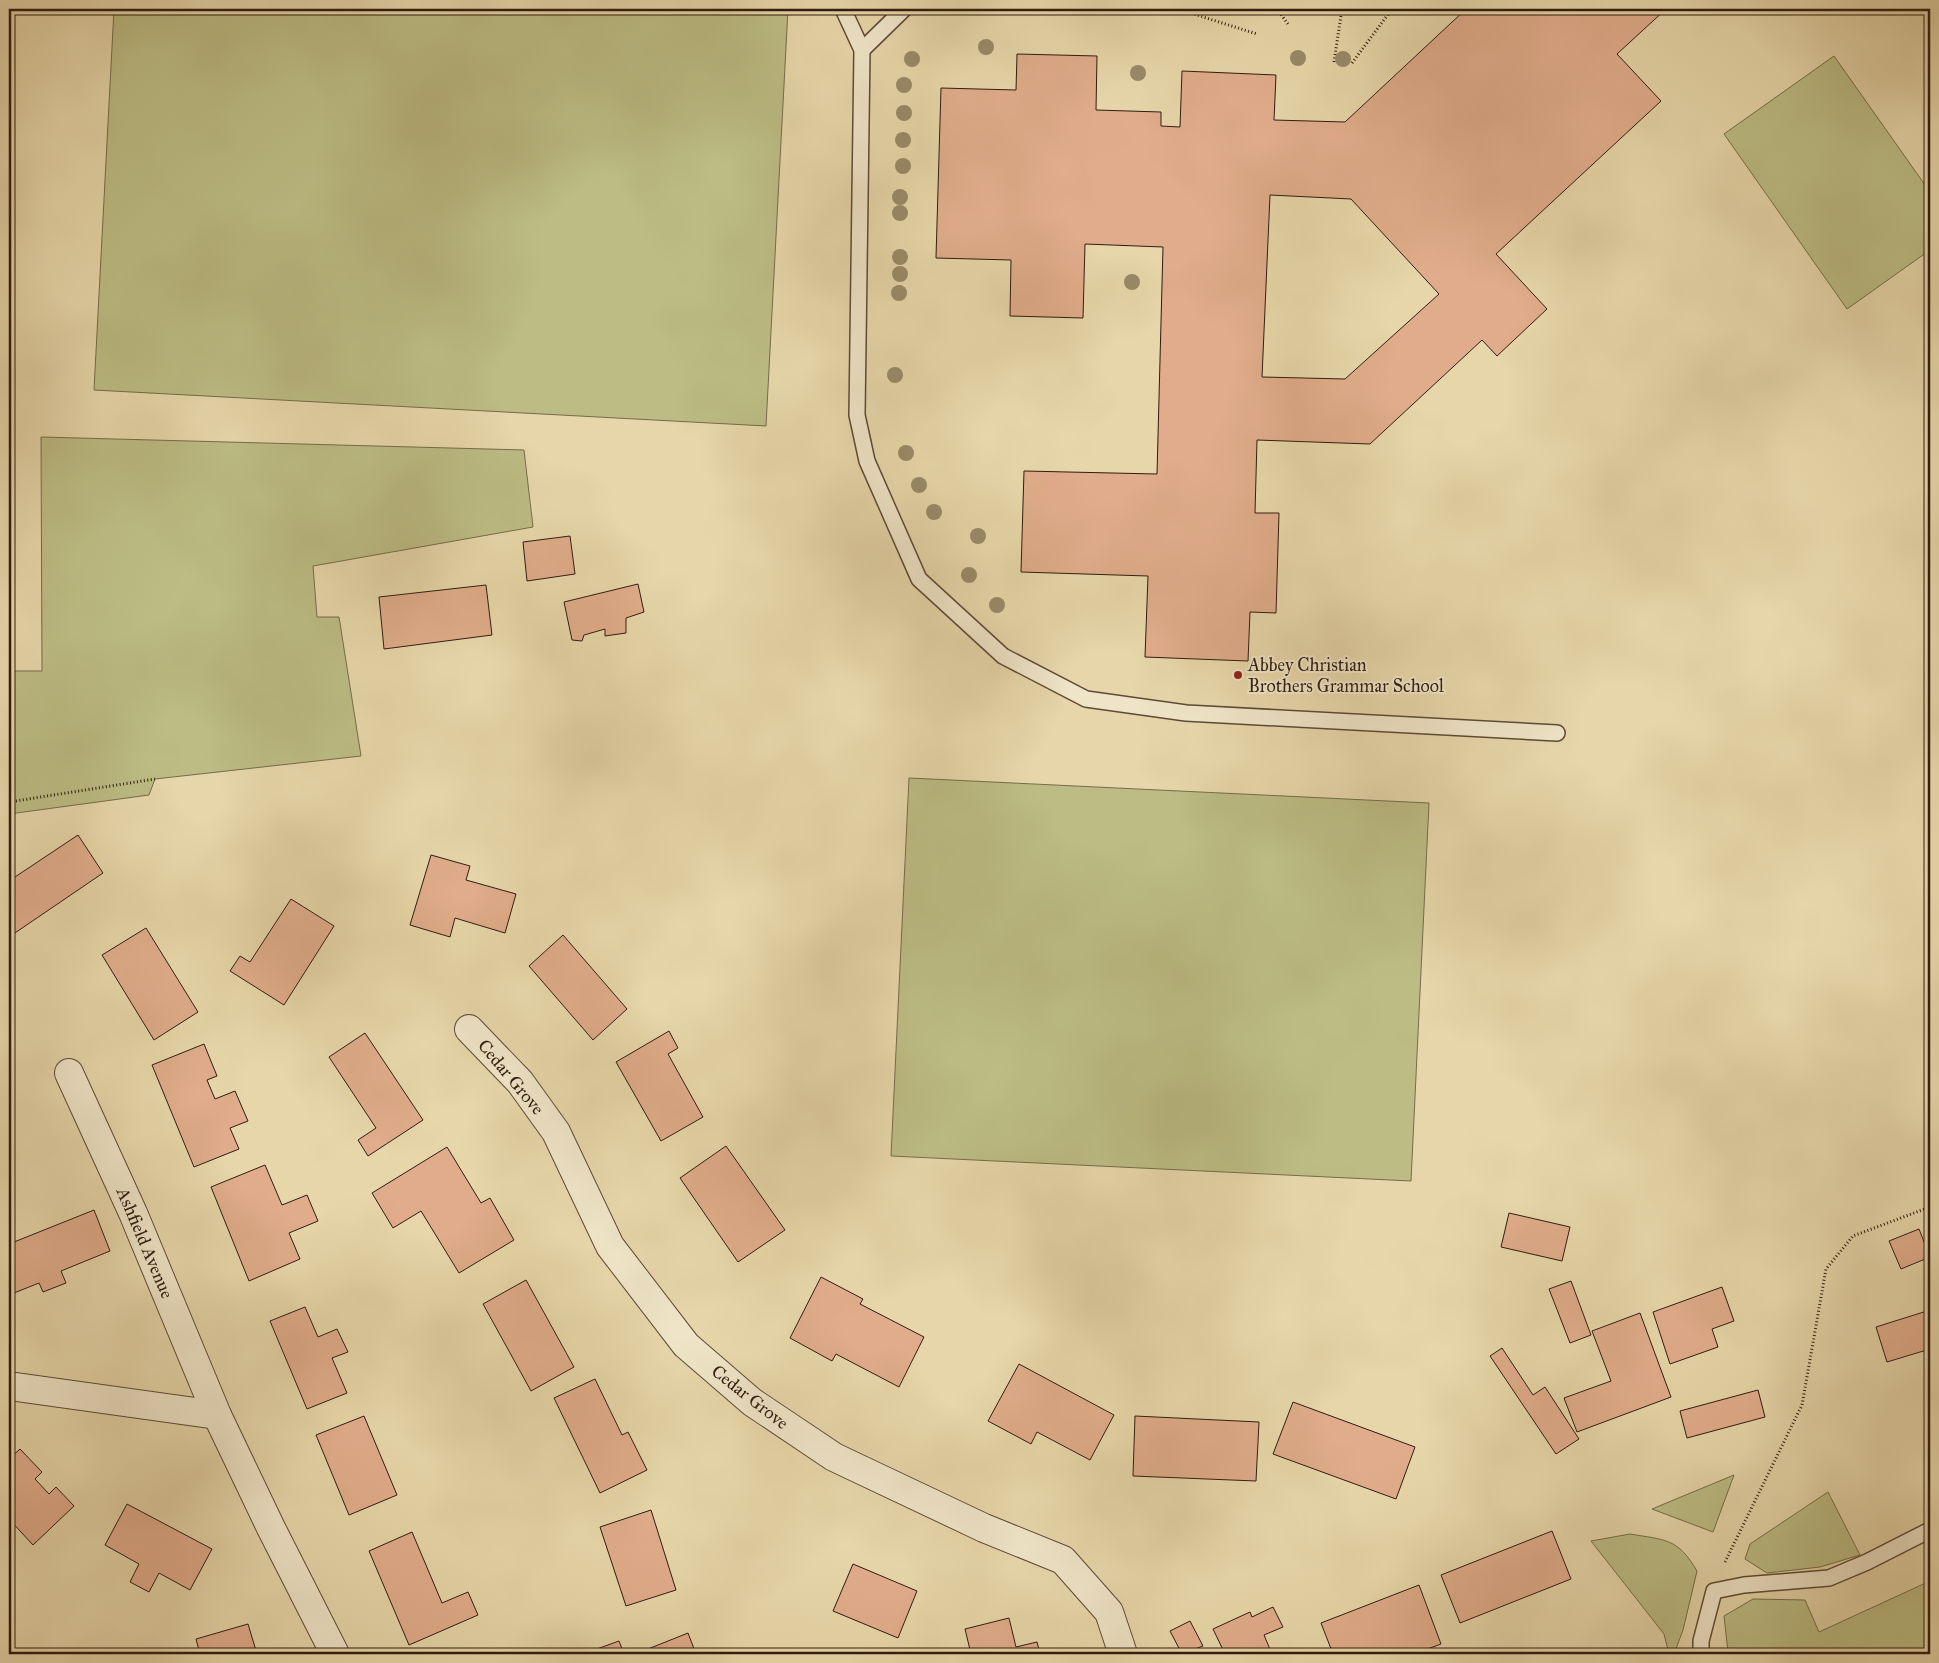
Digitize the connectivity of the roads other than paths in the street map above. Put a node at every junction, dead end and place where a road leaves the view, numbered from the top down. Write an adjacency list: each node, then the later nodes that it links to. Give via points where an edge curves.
1 (843, 9): 3 (lane)
2 (904, 9): 3 (lane)
3 (862, 50): 4 (lane, via 857,415 867,461 919,579 1003,656 1086,699 1186,713)
4 (1557, 733)
5 (469, 1028): 11 (street, Cedar Grove, via 520,1082 556,1132 610,1246 686,1345 752,1402 834,1457 977,1525 1063,1560 1109,1612)
6 (69, 1073): 8 (street, Ashfield Avenue)
7 (9, 1386): 8 (street)
8 (217, 1415): 10 (street, Ashfield Avenue)
9 (1930, 1530): 12 (lane, via 1829,1578 1744,1585 1714,1592)
10 (335, 1654)
11 (1123, 1654)
12 (1700, 1654)

